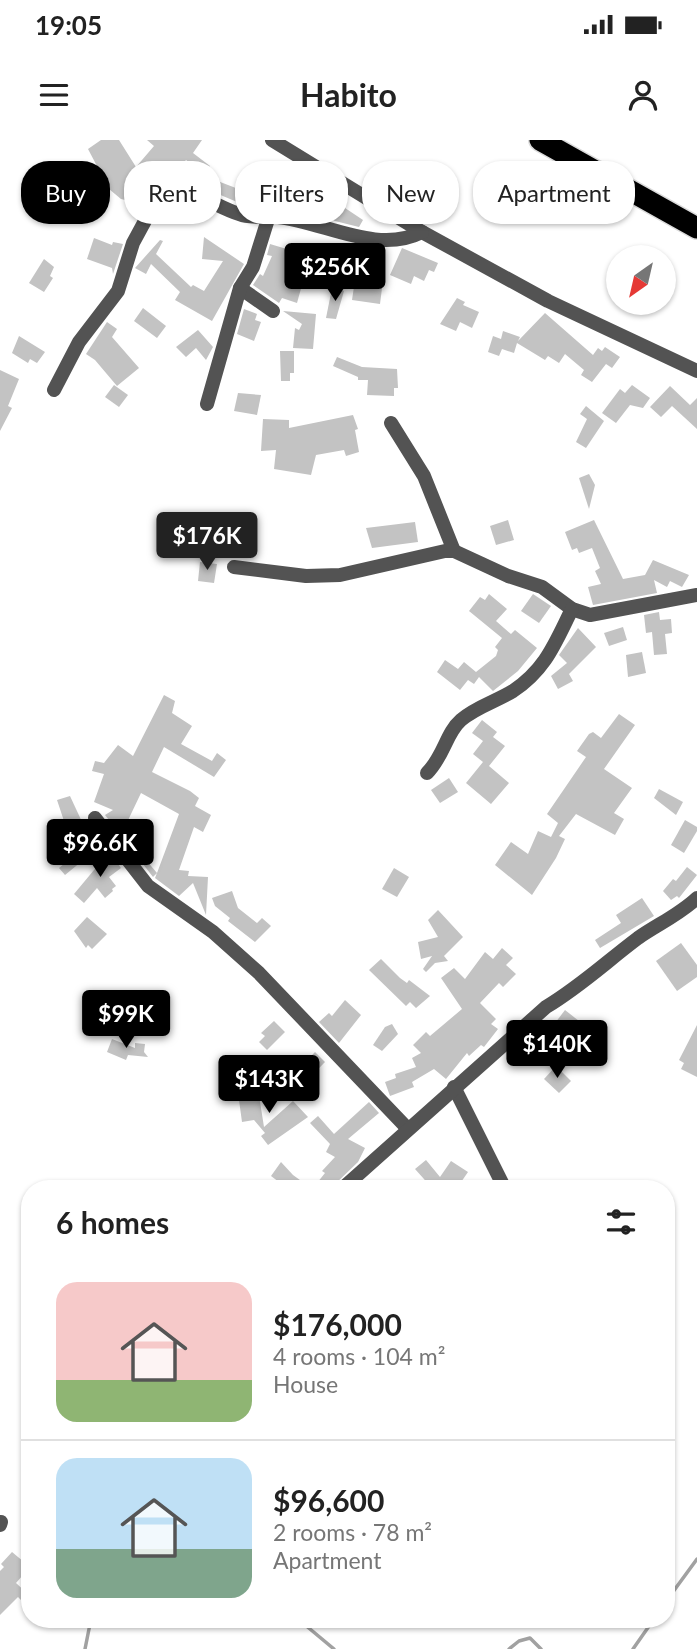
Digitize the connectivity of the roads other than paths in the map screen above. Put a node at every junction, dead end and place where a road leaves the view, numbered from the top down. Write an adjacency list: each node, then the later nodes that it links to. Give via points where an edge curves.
1 (272, 140): 7 (street)
2 (540, 140): 6 (highway)
3 (235, 211): 11 (street, via 190,191 153,210 133,243 118,292 79,342)
4 (267, 224): 8 (street, via 253,268)
5 (302, 224): 7 (street, via 355,237 396,240)
6 (697, 228)
7 (422, 232): 10 (street, via 548,301)
8 (240, 288): 9 (street); 12 (street)
9 (273, 311)
10 (697, 371)
11 (54, 390)
12 (207, 404)
13 (391, 423): 14 (street, via 424,475)
14 (454, 551): 15 (street, via 340,575 306,576); 17 (street, via 542,586)
15 (234, 567)
16 (697, 595): 17 (street, via 604,615)
17 (572, 609): 18 (street, via 548,660 514,690 462,719 440,760)
18 (427, 773)
19 (95, 818): 22 (street, via 148,886 213,932 259,973)
20 (697, 898): 21 (street, via 546,1007)
21 (454, 1087): 22 (street); 24 (street)
22 (407, 1128): 23 (street)
23 (352, 1180)
24 (500, 1180)

